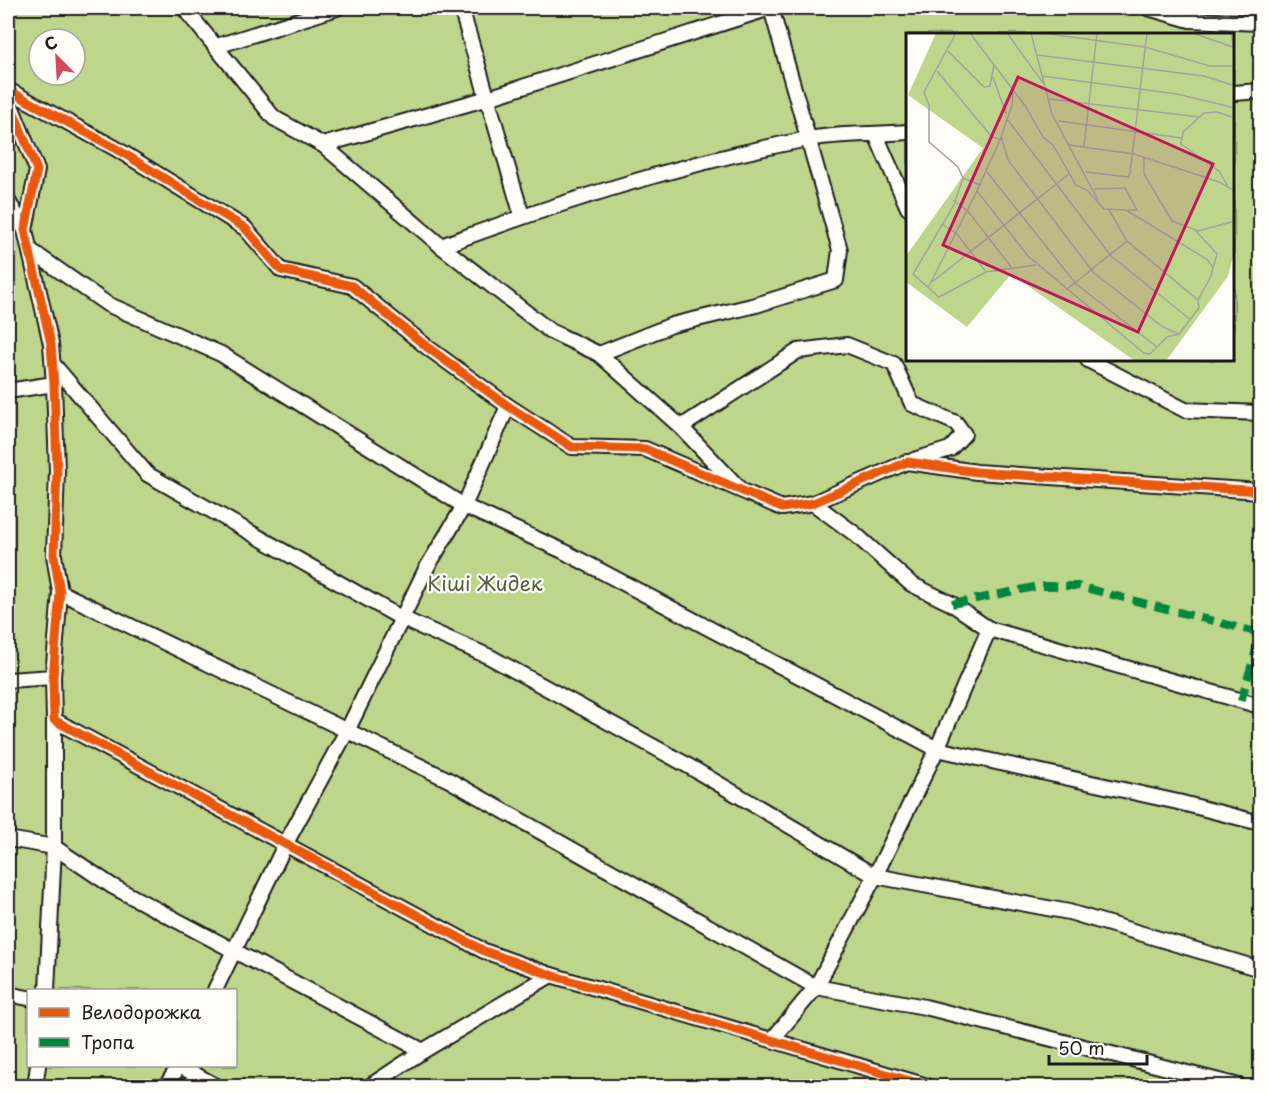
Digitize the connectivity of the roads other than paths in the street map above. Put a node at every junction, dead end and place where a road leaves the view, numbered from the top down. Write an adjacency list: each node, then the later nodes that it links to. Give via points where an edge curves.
1 (184, 8): 7 (street)
2 (337, 8): 7 (street)
3 (461, 8): 12 (street)
4 (771, 8): 12 (street); 15 (street)
5 (1148, 8): 6 (street, via 1190,20)
6 (1260, 23)
7 (217, 46): 16 (street, via 273,118)
8 (8, 90): 28 (street, via 115,148 244,228 281,270 352,286)
9 (1260, 91): 10 (street)
10 (1235, 93)
11 (8, 98): 20 (street, via 37,170)
12 (488, 98): 16 (street); 19 (street)
13 (906, 132): 14 (street)
14 (876, 135): 15 (street); 18 (street)
15 (810, 139): 19 (street, via 657,173); 23 (street, via 840,250 836,280 672,325)
16 (323, 145): 21 (street)
17 (8, 201): 20 (street)
18 (906, 203)
19 (522, 216): 21 (street)
20 (26, 230): 22 (street)
21 (441, 246): 23 (street, via 550,331)
22 (30, 250): 25 (street); 35 (street, via 107,304 221,354)
23 (599, 354): 30 (street)
24 (1092, 362): 29 (street, via 1185,410)
25 (53, 364): 26 (street); 37 (street, via 147,474)
26 (54, 384): 27 (street); 36 (street, via 54,555)
27 (8, 391)
28 (508, 406): 33 (street, via 572,447 645,449); 35 (street)
29 (1260, 413)
30 (681, 427): 31 (street, via 798,351 847,345 894,364 912,404 956,423 964,434 950,449); 33 (street)
31 (907, 462): 32 (street, via 977,472); 34 (street)
32 (1260, 491)
33 (744, 492): 34 (street, via 782,508)
34 (813, 503): 38 (street, via 911,584 952,604)
35 (464, 506): 37 (street); 44 (street, via 573,556)
36 (60, 592): 39 (street); 43 (street)
37 (401, 618): 43 (street); 49 (street, via 490,657 685,764)
38 (989, 629): 41 (street); 44 (street)
39 (53, 677): 40 (street); 42 (street)
40 (8, 680)
41 (1260, 706)
42 (54, 720): 47 (street); 48 (street)
43 (348, 729): 47 (street); 53 (street, via 449,780)
44 (937, 749): 45 (street); 49 (street)
45 (1260, 823)
46 (8, 838): 48 (street)
47 (286, 843): 50 (street); 52 (street, via 484,951)
48 (54, 848): 50 (street, via 112,886); 54 (street)
49 (875, 876): 51 (street, via 1069,912); 53 (street)
50 (234, 951): 55 (street); 59 (street)
51 (1260, 969)
52 (551, 975): 58 (street); 59 (street)
53 (816, 987): 58 (street); 68 (street, via 925,1007)
54 (47, 989)
55 (215, 989)
56 (8, 994): 57 (street)
57 (27, 998)
58 (771, 1040): 67 (street)
59 (423, 1051): 66 (street)
60 (38, 1067): 63 (street)
61 (178, 1067): 64 (street)
62 (183, 1067): 65 (street)
63 (35, 1086)
64 (166, 1086)
65 (216, 1086)
66 (370, 1086)
67 (927, 1086)
68 (1239, 1086)

